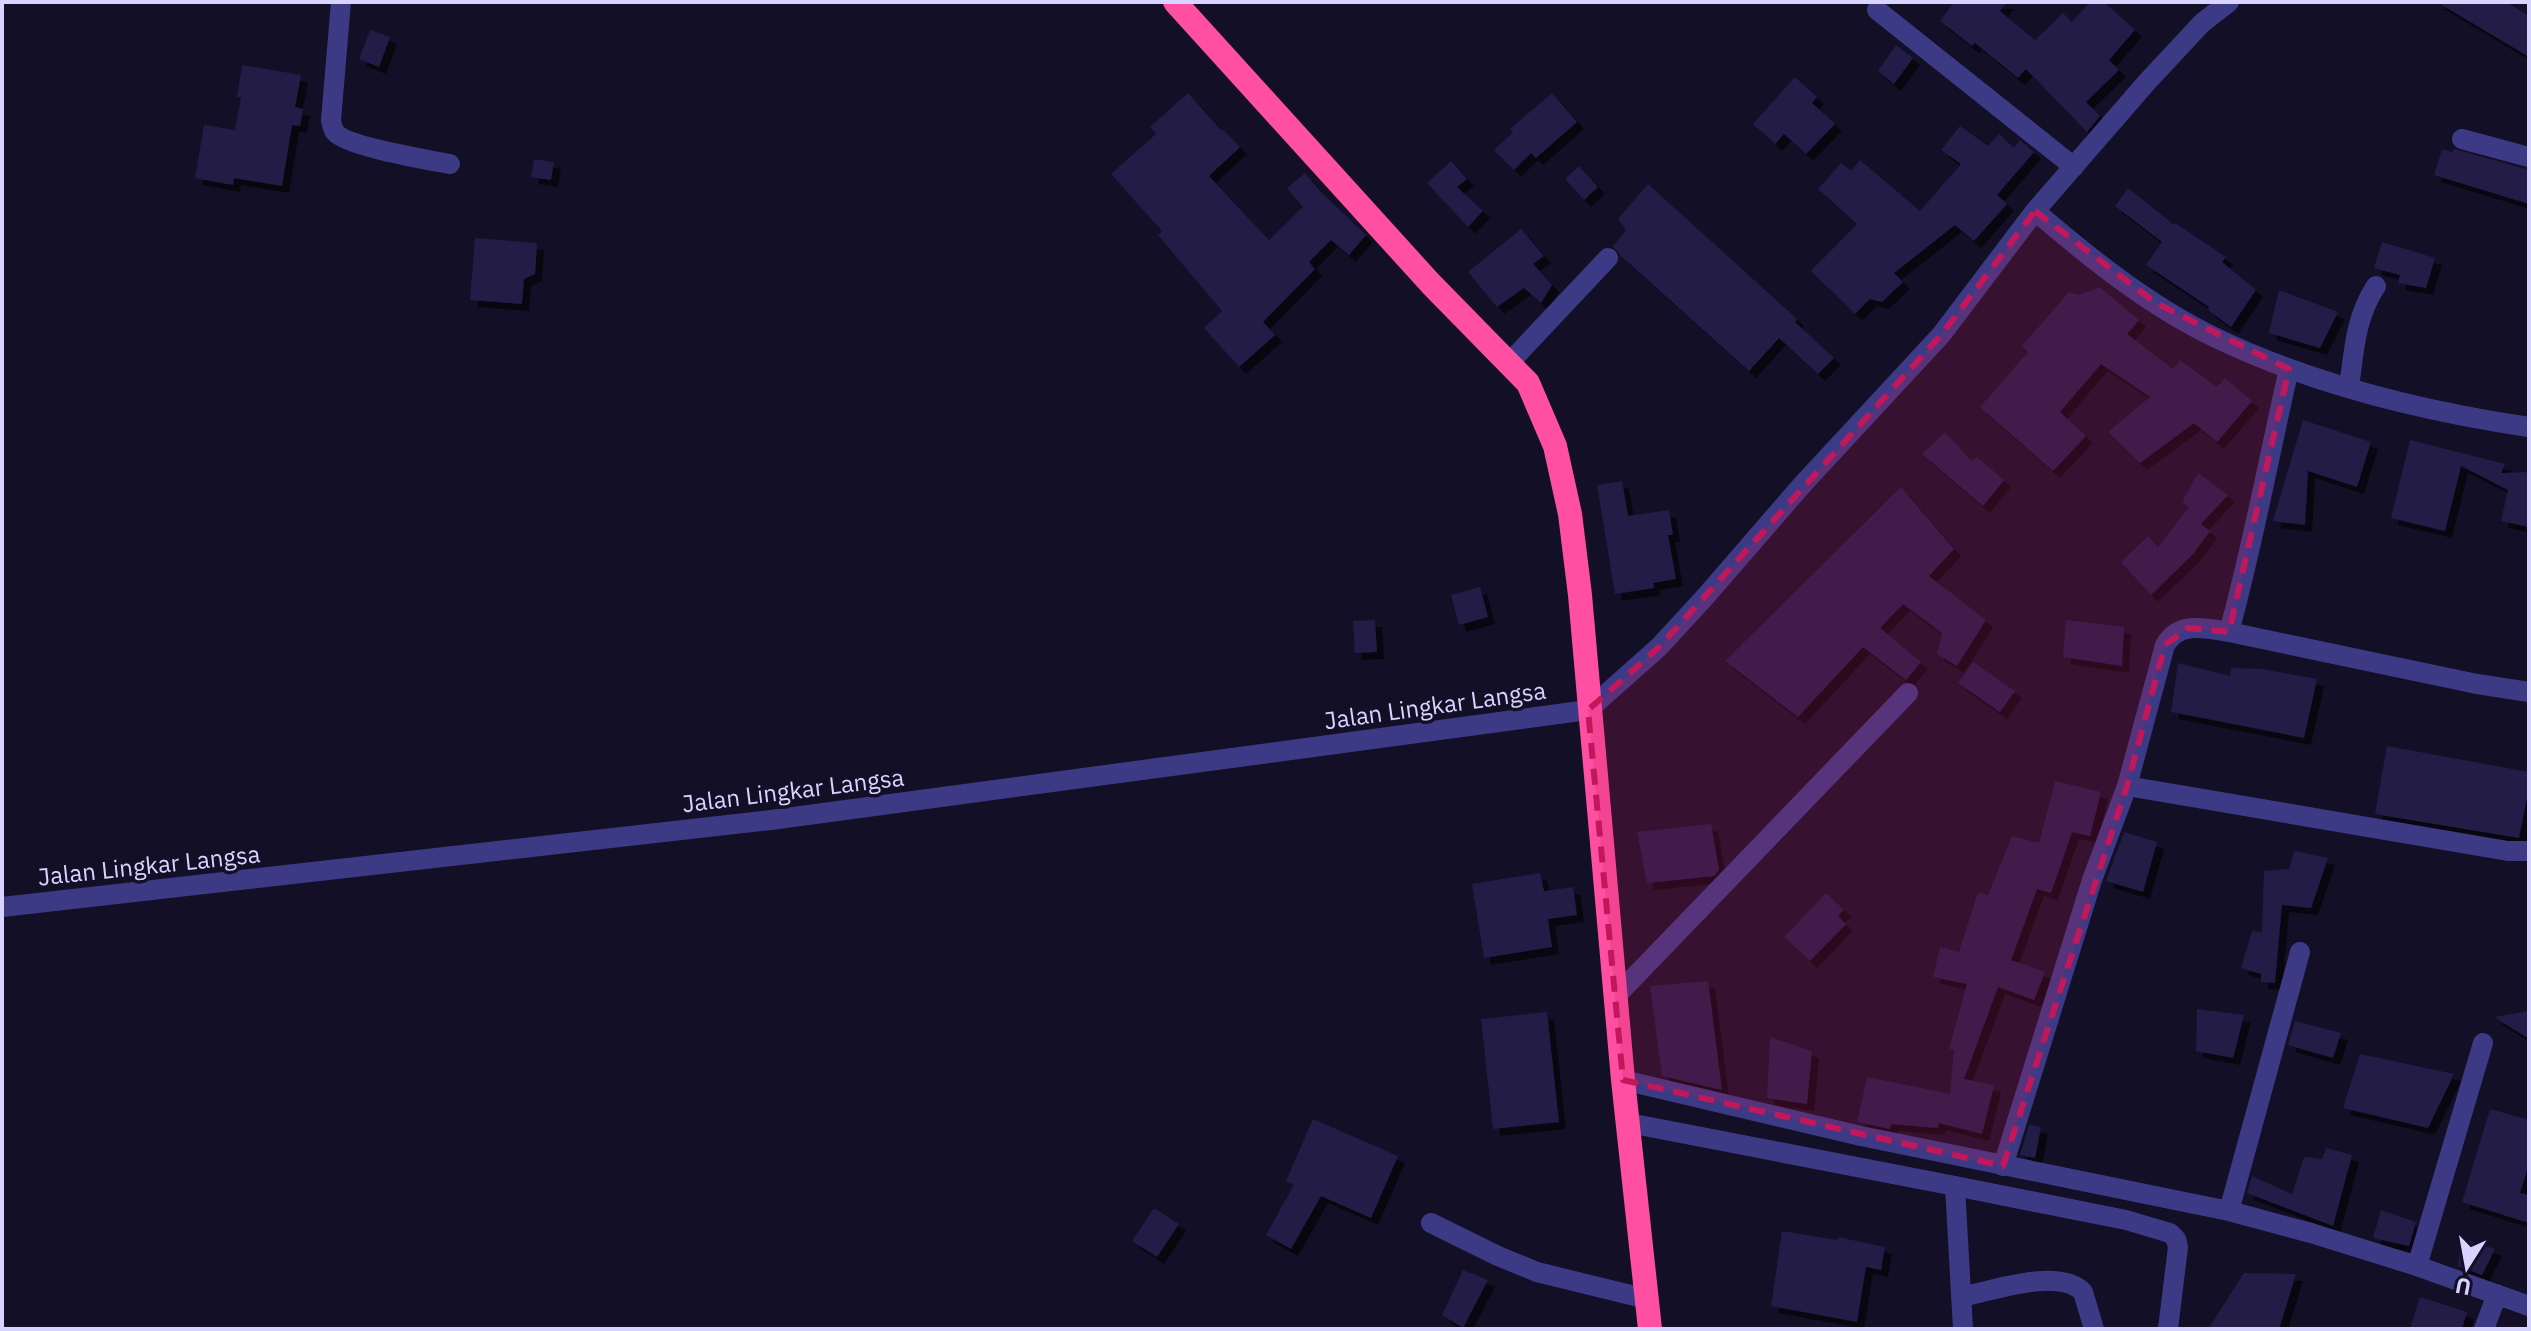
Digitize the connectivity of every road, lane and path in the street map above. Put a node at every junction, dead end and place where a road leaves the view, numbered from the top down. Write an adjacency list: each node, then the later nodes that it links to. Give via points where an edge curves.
1 (341, 2): 7 (street, via 334,131 361,145)
2 (1175, 2): 12 (highway, via 1431,284)
3 (2229, 2): 8 (street, via 2202,23)
4 (1877, 10): 8 (street)
5 (2462, 139): 6 (street)
6 (2529, 157)
7 (450, 164)
8 (2074, 167): 9 (street)
9 (2035, 211): 13 (street, via 2091,259 2156,303 2213,336); 19 (street, via 1941,335 1659,647)
10 (1608, 258): 12 (street)
11 (2376, 286): 14 (street, via 2357,327)
12 (1510, 362): 19 (highway, via 1528,383 1564,478)
13 (2289, 369): 14 (street); 16 (street)
14 (2349, 388): 15 (street)
15 (2529, 427)
16 (2229, 632): 17 (street); 20 (street, via 2188,628 2167,640)
17 (2529, 692)
18 (1908, 693): 24 (street)
19 (1588, 710): 22 (street, Jalan Lingkar Langsa, via 771,820); 24 (highway)
20 (2127, 786): 21 (street); 28 (street, via 2092,880)
21 (2529, 851)
22 (2, 907)
23 (2300, 952): 30 (street)
24 (1615, 997): 26 (highway)
25 (2483, 1043): 32 (street)
26 (1623, 1080): 27 (highway); 28 (street)
27 (1629, 1123): 29 (street); 35 (highway)
28 (2003, 1166): 30 (street)
29 (1955, 1186): 34 (street); 40 (street, via 2170,1233 2178,1247)
30 (2229, 1211): 32 (street)
31 (1431, 1223): 35 (street, via 1537,1272)
32 (2417, 1266): 33 (street)
33 (2497, 1294): 36 (street); 41 (street)
34 (1961, 1297): 38 (street); 39 (street, via 2062,1281 2083,1292)
35 (1647, 1299): 37 (highway)
36 (2529, 1306)
37 (1650, 1329)
38 (1963, 1329)
39 (2094, 1329)
40 (2168, 1329)
41 (2484, 1329)

